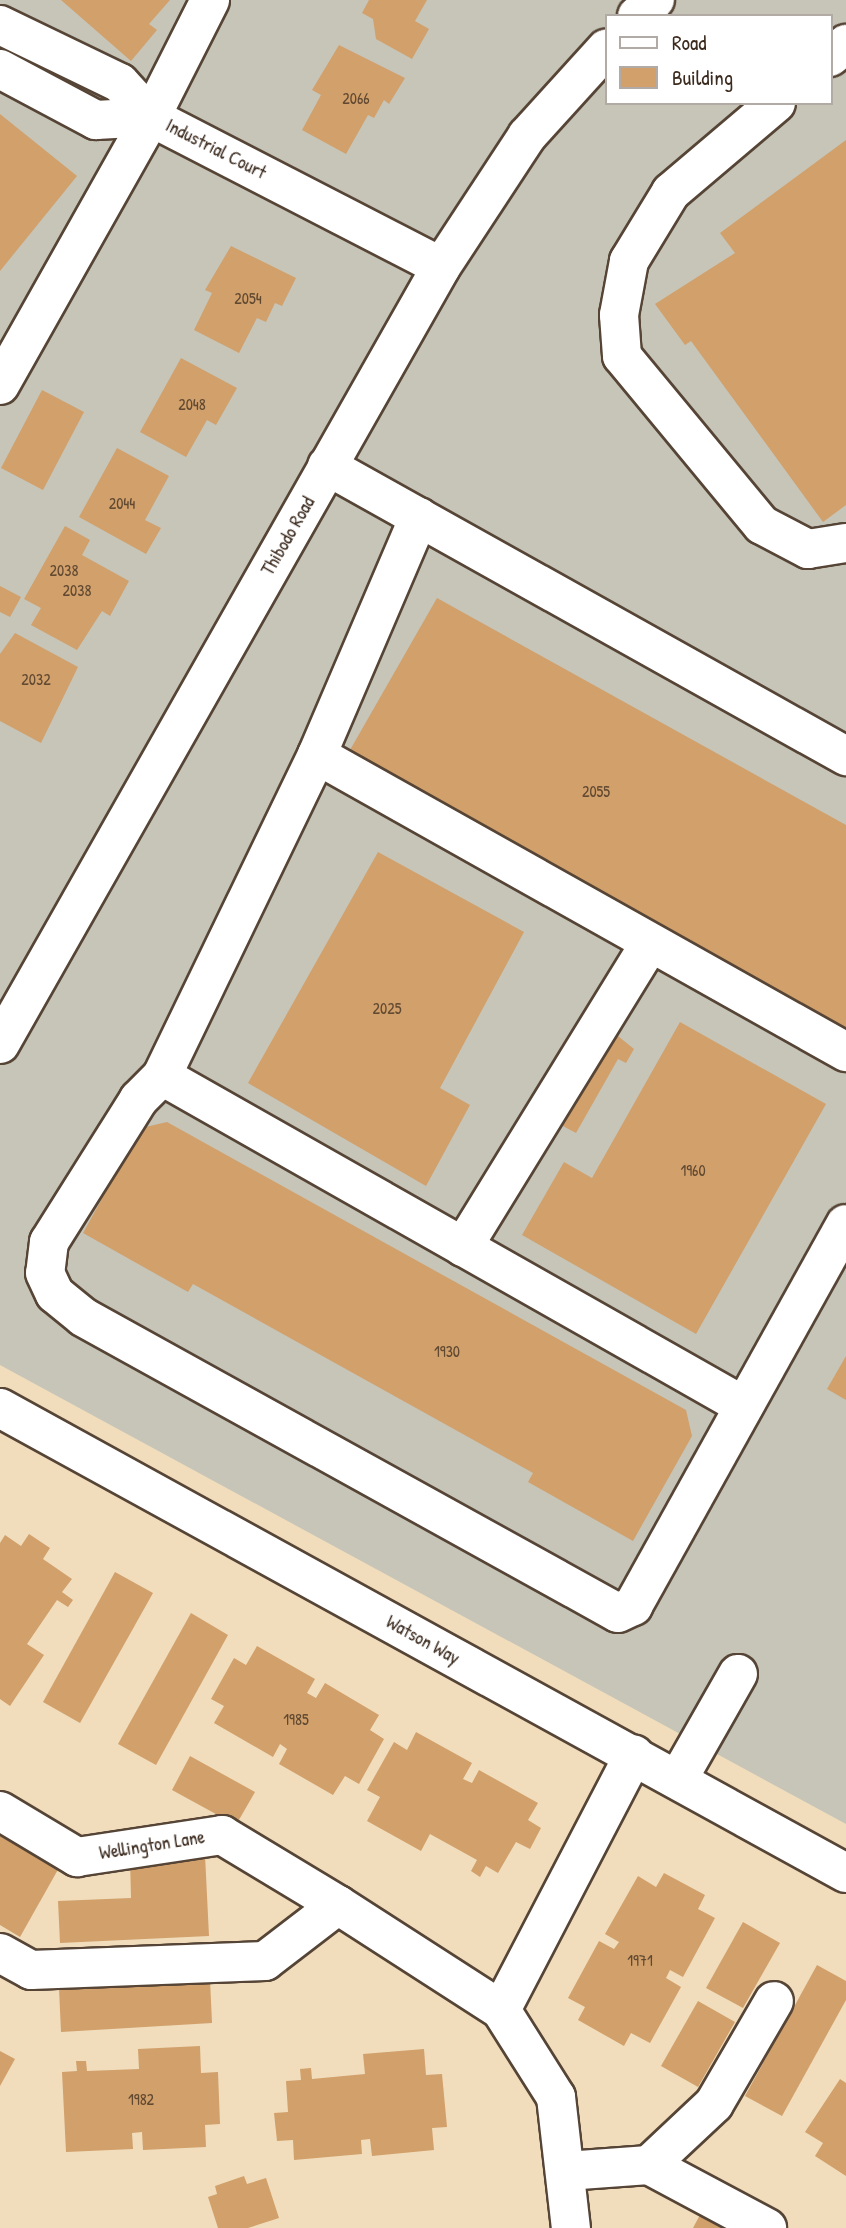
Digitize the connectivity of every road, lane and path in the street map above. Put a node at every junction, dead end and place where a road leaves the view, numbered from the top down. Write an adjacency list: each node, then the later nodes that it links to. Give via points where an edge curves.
1 (210, 0): 10 (street)
2 (655, 0): 3 (street)
3 (639, 14)
4 (0, 25): 10 (street, via 120,83)
5 (846, 44): 7 (street)
6 (604, 51): 11 (street, Thibodo Road, via 527,136)
7 (832, 55)
8 (0, 69): 10 (street, via 96,120)
9 (774, 105): 15 (street, via 671,192 636,250 619,315 622,356 762,525 808,549)
10 (151, 117): 11 (street, Industrial Court); 12 (street, Industrial Court)
11 (441, 268): 13 (street, Thibodo Road)
12 (0, 385)
13 (327, 466): 14 (street); 19 (street, Thibodo Road)
14 (419, 517): 16 (street); 17 (street)
15 (846, 543)
16 (317, 755): 18 (street); 21 (street)
17 (846, 756)
18 (650, 943): 20 (street); 23 (street)
19 (0, 1044)
20 (846, 1052)
21 (162, 1076): 23 (street); 24 (street, via 139,1099 49,1242 46,1273 55,1294 83,1317 618,1614 632,1606)
22 (846, 1224): 24 (street)
23 (463, 1247): 24 (street)
24 (744, 1406)
25 (0, 1408): 27 (street, Watson Way)
26 (738, 1674): 28 (street)
27 (634, 1755): 28 (street, Watson Way); 34 (street)
28 (678, 1779): 30 (street, Watson Way)
29 (0, 1811): 31 (street, Wellington Lane, via 77,1857 222,1835)
30 (846, 1873)
31 (338, 1905): 32 (street, via 265,1961 31,1970); 34 (street, Wellington Lane)
32 (0, 1953)
33 (774, 2001): 35 (street, via 714,2104)
34 (501, 2010): 36 (street, Wellington Lane, via 556,2097)
35 (649, 2165): 36 (street); 38 (street)
36 (566, 2171): 37 (street, Wellington Lane)
37 (571, 2228)
38 (767, 2228)

